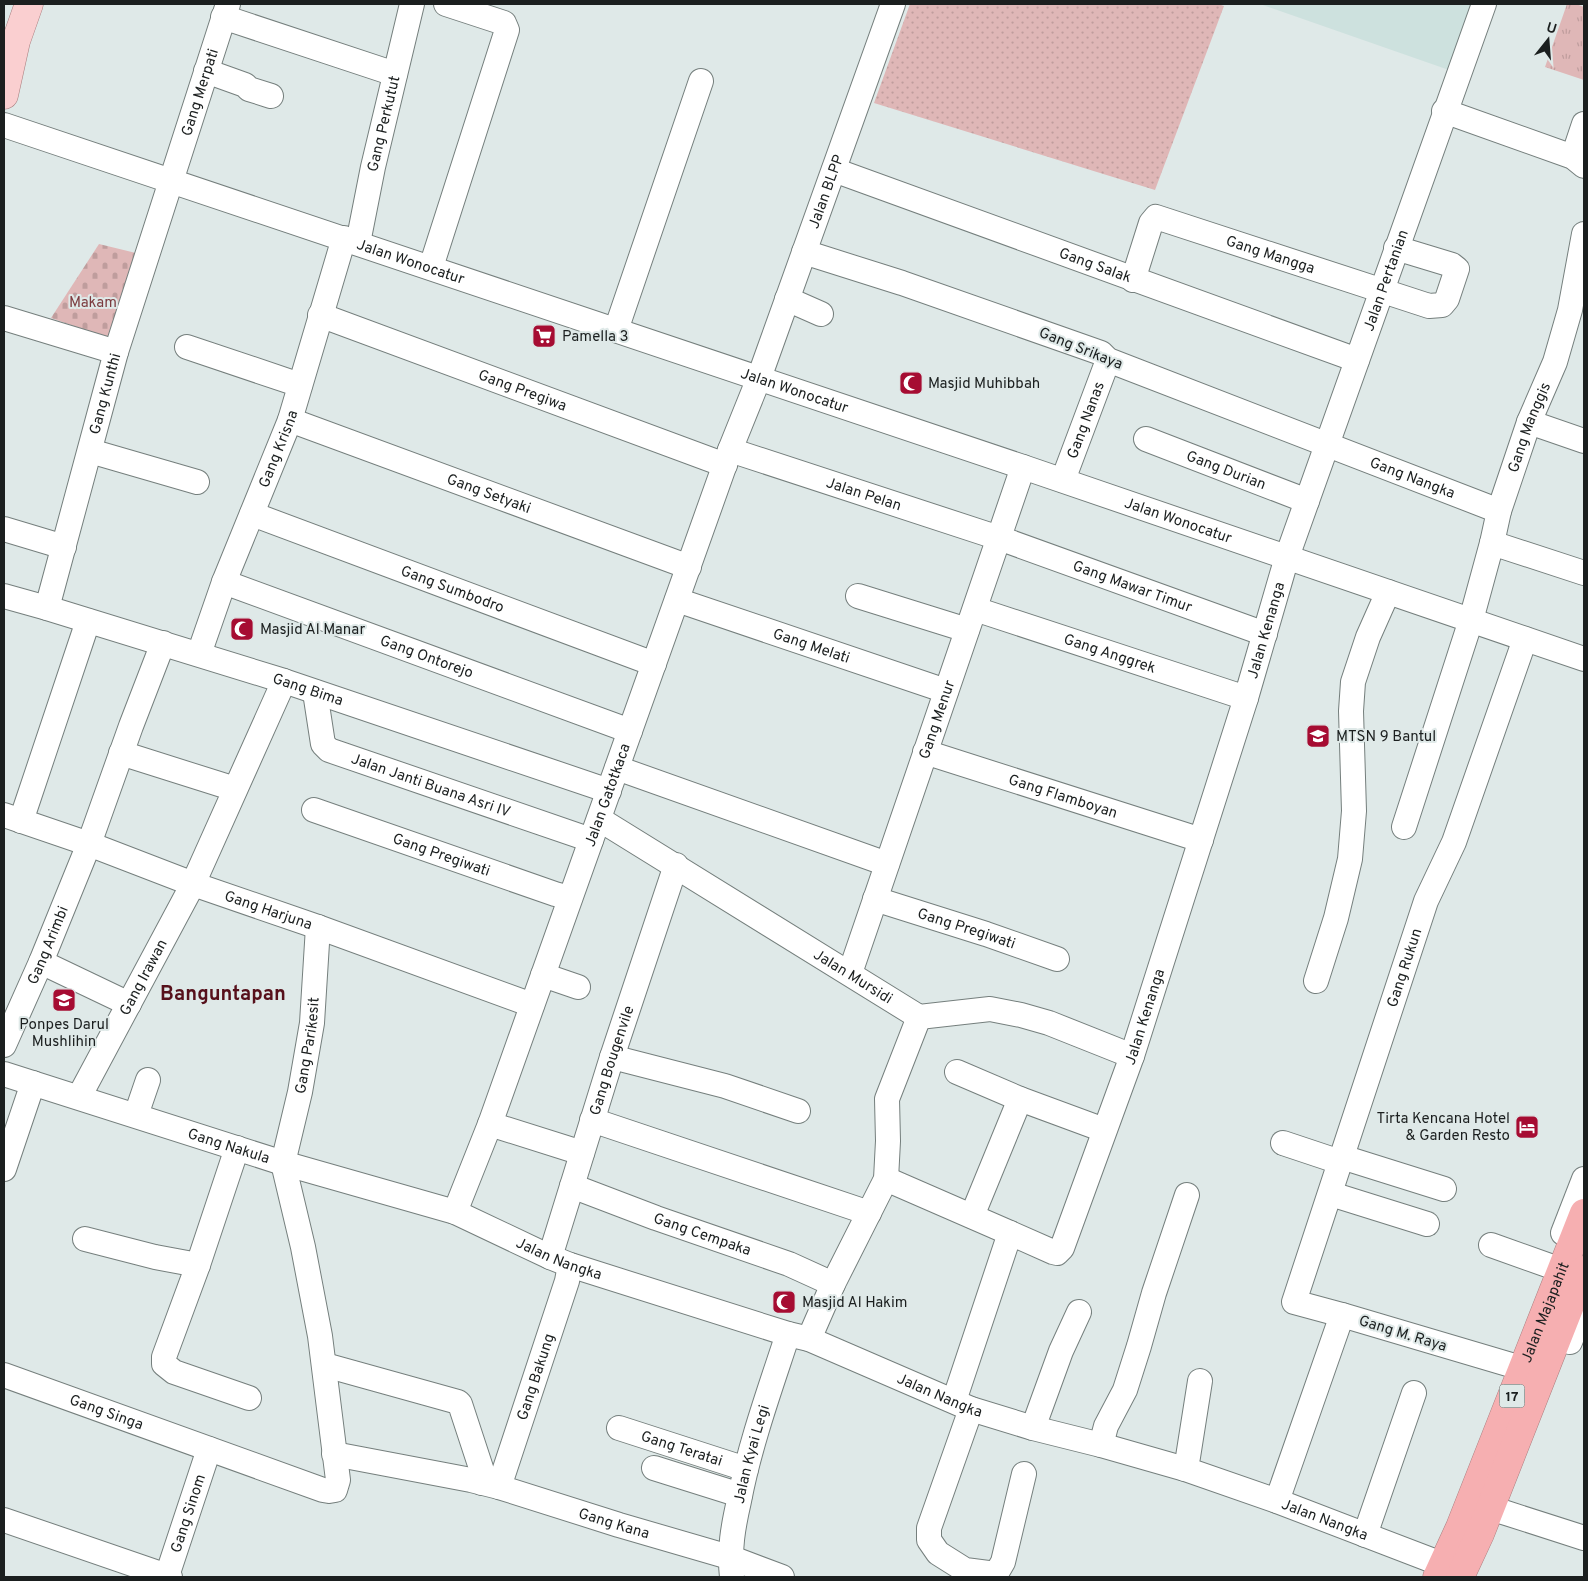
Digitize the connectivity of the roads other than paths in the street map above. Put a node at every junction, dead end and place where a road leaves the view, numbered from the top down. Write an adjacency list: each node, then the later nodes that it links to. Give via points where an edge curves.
1 (29, 4): 12 (main road, via 16,41)
2 (39, 4): 12 (main road)
3 (411, 4): 4 (street); 10 (street, Gang Perkutut)
4 (439, 4)
5 (446, 4): 24 (street, via 504,23 507,30)
6 (893, 4): 18 (street, Jalan BLPP)
7 (1484, 4): 14 (street, Jalan Pertanian)
8 (225, 11): 9 (street, Gang Merpati); 10 (street)
9 (206, 71): 13 (street); 19 (street, Gang Merpati)
10 (395, 74): 21 (street, Gang Perkutut)
11 (701, 82): 31 (street)
12 (6, 89)
13 (271, 96)
14 (1444, 111): 17 (street); 22 (street, Jalan Pertanian)
15 (1584, 124): 17 (street)
16 (4, 126): 19 (street, Jalan Wonocatur)
17 (1578, 161)
18 (834, 170): 23 (street, Jalan BLPP); 25 (street, Gang Salak)
19 (171, 182): 21 (street, Jalan Wonocatur); 33 (street, Gang Kunthi)
20 (1584, 234): 39 (street, Gang Manggis, via 1570,310 1555,362)
21 (351, 240): 24 (street, Jalan Wonocatur); 29 (street, Gang Krisna)
22 (1396, 248): 26 (street, Jalan Pertanian); 26 (street, Gang Mangga, via 1457,269 1447,299 1442,305 1429,306)
23 (804, 252): 27 (street, Jalan BLPP); 34 (street, Gang Srikaya, via 1065,340 1101,353)
24 (431, 267): 31 (street, Jalan Wonocatur)
25 (1133, 280): 26 (street, Gang Mangga, via 1151,223 1159,217); 35 (street, Gang Salak)
26 (1381, 291): 35 (street, Jalan Pertanian)
27 (787, 299): 28 (street); 36 (street, Jalan BLPP)
28 (821, 314)
29 (320, 315): 37 (street, Gang Krisna); 44 (street, Gang Pregiwa)
30 (4, 318): 33 (street)
31 (616, 330): 36 (street, Jalan Wonocatur)
32 (187, 347): 37 (street)
33 (116, 352): 43 (street, Gang Kunthi)
34 (1108, 360): 42 (street, Gang Srikaya); 46 (street, Gang Nanas)
35 (1357, 360): 42 (street, Jalan Pertanian)
36 (759, 378): 44 (street, Jalan Gatotkaca); 45 (street, Jalan Wonocatur)
37 (300, 384): 38 (street, Gang Krisna)
38 (290, 420): 50 (street, Gang Krisna); 56 (street, Gang Setyaki)
39 (1529, 422): 41 (street); 49 (street, Gang Manggis)
40 (1146, 440): 48 (street, Gang Durian)
41 (1584, 440)
42 (1327, 443): 48 (street, Jalan Pertanian); 49 (street, Gang Nangka)
43 (90, 451): 47 (street); 54 (street, Gang Kunthi)
44 (728, 457): 52 (street, Jalan Pelan); 56 (street, Jalan Gatotkaca)
45 (1023, 466): 46 (street, Jalan Wonocatur); 52 (street, Gang Menur)
46 (1063, 480): 55 (street, Jalan Wonocatur)
47 (197, 482)
48 (1307, 501): 55 (street, Jalan Pertanian)
49 (1499, 511): 53 (street, Gang Manggis)
50 (252, 514): 58 (street, Gang Krisna); 72 (street, Gang Sumbodro)
51 (4, 529): 54 (street)
52 (999, 538): 64 (street, Gang Menur); 67 (street, Gang Mawar Timur)
53 (1492, 543): 57 (street); 65 (street, Gang Manggis)
54 (64, 547): 63 (street, Gang Kunthi)
55 (1287, 557): 59 (street, Jalan Wonocatur); 67 (street, Jalan Kenanga)
56 (689, 567): 62 (street, Jalan Gatotkaca)
57 (1584, 573)
58 (224, 582): 70 (street, Gang Krisna); 77 (street, Gang Ontorejo)
59 (1388, 592): 65 (street, Jalan Wonocatur); 99 (street, via 1368,636 1353,682 1354,811 1350,859)
60 (4, 596): 63 (street, Gang Bima)
61 (858, 596): 64 (street, Gang Anggrek)
62 (676, 600): 72 (street, Jalan Gatotkaca); 74 (street, Gang Melati)
63 (47, 608): 66 (street, Gang Bima)
64 (971, 619): 74 (street, Gang Menur); 76 (street, Gang Anggrek)
65 (1471, 620): 68 (street, Jalan Wonocatur); 85 (street, Gang Manggis)
66 (88, 621): 69 (street, Gang Bima); 84 (street)
67 (1265, 634): 76 (street, Jalan Kenanga)
68 (1525, 639): 71 (street, Jalan Wonocatur); 121 (street, Gang Rukun, via 1454,842 1426,901)
69 (163, 643): 70 (street, Gang Bima); 79 (street, Gang Arimbi)
70 (199, 654): 73 (street, Gang Bima)
71 (1584, 659)
72 (654, 664): 77 (street, Jalan Gatotkaca)
73 (284, 681): 75 (street, Gang Bima); 81 (street, Gang Irawan)
74 (946, 691): 78 (street, Gang Menur)
75 (316, 692): 82 (street, Gang Bima); 86 (street, Jalan Janti Buana Asri IV, via 323,744 329,750)
76 (1246, 698): 87 (street, Jalan Kenanga)
77 (630, 731): 80 (street, Jalan Gatotkaca)
78 (925, 752): 87 (street, Gang Flamboyan); 89 (street, Gang Menur)
79 (121, 753): 81 (street); 88 (street, Gang Arimbi)
80 (617, 768): 82 (street, Jalan Gatotkaca); 89 (street)
81 (235, 789): 91 (street, Gang Irawan)
82 (609, 791): 86 (street, Jalan Gatotkaca)
83 (314, 810): 92 (street, Gang Pregiwati)
84 (12, 818): 88 (street, Gang Harjuna)
85 (1404, 827)
86 (595, 829): 90 (street, Jalan Mursidi); 92 (street, Jalan Gatotkaca)
87 (1201, 840): 105 (street, Jalan Kenanga)
88 (89, 844): 91 (street, Gang Harjuna); 96 (street, Gang Arimbi)
89 (887, 864): 93 (street, Gang Menur)
90 (676, 865): 97 (street, Jalan Mursidi); 106 (street, Gang Bougenvile)
91 (193, 884): 94 (street, Gang Harjuna); 101 (street, Gang Irawan)
92 (570, 898): 98 (street, Jalan Gatotkaca)
93 (875, 899): 95 (street, Gang Pregiwati); 97 (street, Gang Menur)
94 (318, 927): 102 (street, Gang Harjuna); 122 (street, Gang Parikesit, via 312,1023)
95 (1057, 959)
96 (41, 962): 101 (street); 104 (street, Gang Arimbi)
97 (850, 972): 103 (street, Jalan Mursidi)
98 (543, 975): 100 (street); 102 (street, Jalan Gatotkaca)
99 (1316, 981)
100 (578, 987)
101 (129, 1004): 111 (street, Gang Irawan)
102 (532, 1005): 116 (street, Jalan Gatotkaca)
103 (919, 1017): 105 (street, via 990,1009 1049,1023); 125 (street, via 887,1099)
104 (4, 1045)
105 (1132, 1056): 117 (street, Jalan Kenanga)
106 (612, 1057): 113 (street, via 725,1086); 115 (street, Gang Bougenvile)
107 (957, 1072): 112 (street)
108 (4, 1074): 110 (street, Gang Nakula)
109 (148, 1080): 114 (street)
110 (32, 1083): 111 (street, Gang Nakula); 123 (street)
111 (79, 1097): 114 (street, Gang Nakula)
112 (1020, 1100): 117 (street); 133 (street)
113 (798, 1111)
114 (136, 1115): 119 (street, Gang Nakula)
115 (592, 1120): 120 (street, Gang Bougenvile); 131 (street)
116 (490, 1124): 120 (street); 130 (street, Jalan Gatotkaca)
117 (1104, 1130): 135 (street, Jalan Kenanga, via 1060,1251 1053,1252)
118 (1283, 1143): 121 (street)
119 (237, 1148): 122 (street, Gang Nakula); 139 (street)
120 (582, 1153): 126 (street, Gang Bougenvile)
121 (1341, 1159): 127 (street); 128 (street, Gang Rukun)
122 (283, 1163): 130 (street, Gang Nakula); 148 (street)
123 (4, 1169)
124 (1584, 1179): 140 (street)
125 (886, 1180): 131 (street, Jalan Kyai Legi); 133 (street)
126 (572, 1186): 138 (street, Gang Bougenvile); 142 (street, Gang Cempaka, via 789,1264)
127 (1444, 1189)
128 (1331, 1194): 134 (street); 143 (street, Gang Rukun)
129 (1187, 1195): 157 (street, via 1125,1390 1106,1426)
130 (455, 1212): 138 (street, Jalan Nangka)
131 (869, 1213): 142 (street, Jalan Kyai Legi)
132 (1584, 1213): 173 (highway, Jalan Majapahit / 17, via 1464,1518)
133 (972, 1216): 135 (street)
134 (1427, 1224)
135 (1010, 1233): 154 (street)
136 (85, 1239): 139 (street)
137 (1491, 1245): 140 (street)
138 (560, 1261): 147 (street, Jalan Nangka); 164 (street, Gang Bakung, via 567,1281)
139 (198, 1265): 153 (street, via 164,1364 174,1372)
140 (1550, 1266): 149 (street)
141 (1584, 1270): 176 (highway, Jalan Majapahit / 17)
142 (833, 1284): 147 (street, Jalan Kyai Legi)
143 (1294, 1302): 146 (street, Gang M. Raya)
144 (1584, 1307): 167 (street)
145 (1079, 1312): 156 (street)
146 (1342, 1314): 149 (street, Gang M. Raya); 166 (street)
147 (799, 1336): 154 (street, Jalan Nangka); 161 (street, Jalan Kyai Legi, via 754,1439)
148 (325, 1365): 159 (street); 164 (street, via 458,1402 482,1471)
149 (1511, 1366): 173 (street)
150 (4, 1375): 158 (street, Gang Singa)
151 (1200, 1381): 162 (street)
152 (1414, 1393): 169 (street)
153 (249, 1398)
154 (962, 1405): 156 (street, Jalan Nangka); 163 (street, via 929,1528 930,1540 938,1553 965,1570 996,1574 1003,1562)
155 (619, 1428): 161 (street, Gang Teratai)
156 (1033, 1428): 157 (street, Jalan Nangka)
157 (1101, 1445): 162 (street, Jalan Nangka)
158 (209, 1450): 159 (street, Gang Singa, via 330,1491 338,1485); 174 (street, Gang Sinom)
159 (334, 1454): 164 (street, Gang Kana)
160 (654, 1468): 165 (street)
161 (746, 1469): 165 (street, Jalan Kyai Legi)
162 (1185, 1469): 166 (street, Jalan Nangka)
163 (1024, 1474)
164 (491, 1485): 171 (street, Gang Kana, via 619,1525)
165 (740, 1494): 171 (street, Jalan Kyai Legi)
166 (1276, 1501): 169 (street, Jalan Nangka)
167 (1503, 1512): 170 (street); 177 (street)
168 (4, 1520): 172 (street)
169 (1365, 1535): 173 (street, Jalan Nangka)
170 (1584, 1538)
171 (730, 1567): 175 (street, Gang Kana)
172 (134, 1571): 174 (street)
173 (1431, 1572)
174 (169, 1577)
175 (782, 1577)
176 (1460, 1577)
177 (1475, 1577)

